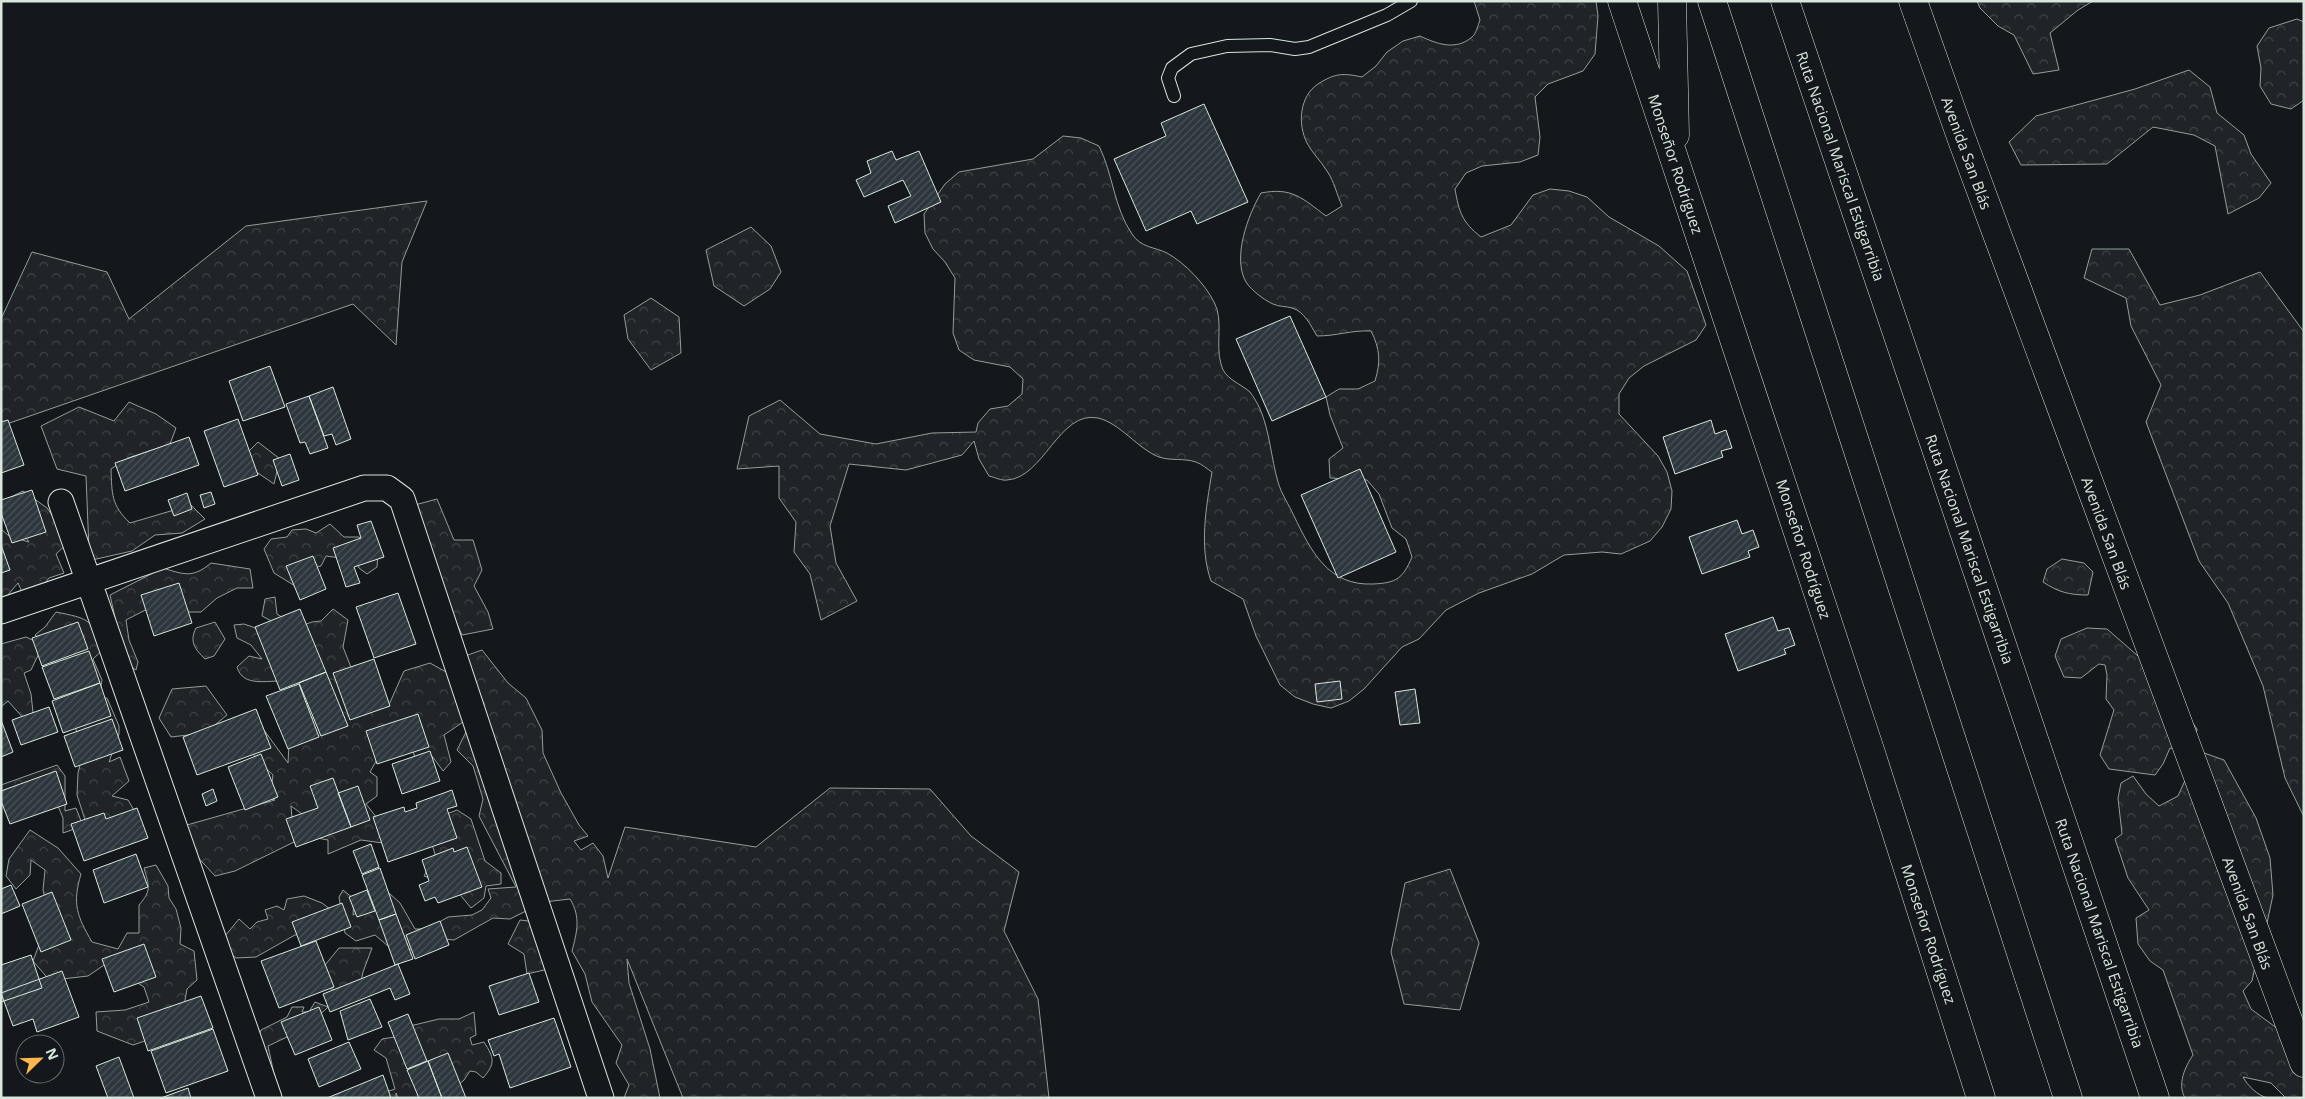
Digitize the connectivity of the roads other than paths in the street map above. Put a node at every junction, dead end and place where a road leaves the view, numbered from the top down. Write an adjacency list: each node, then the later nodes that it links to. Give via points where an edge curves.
1 (1411, 1): 7 (lane, via 1309,47 1227,46 1192,54 1172,68 1168,78)
2 (1622, 1): 8 (main road, Monseñor Rodríguez)
3 (1672, 1): 8 (main road)
4 (1712, 1): 16 (main road)
5 (1785, 1): 17 (main road, Ruta Nacional Mariscal Estigarribia)
6 (1913, 1): 12 (main road, Avenida San Blás)
7 (1174, 96)
8 (1675, 163): 15 (main road, Monseñor Rodríguez, via 1872,753)
9 (61, 502): 10 (street)
10 (88, 581): 11 (street); 13 (street); 14 (street, via 364,488 386,488 402,500)
11 (1, 611)
12 (2304, 1064)
13 (269, 1098)
14 (601, 1098)
15 (1981, 1098)
16 (2068, 1098)
17 (2155, 1098)

